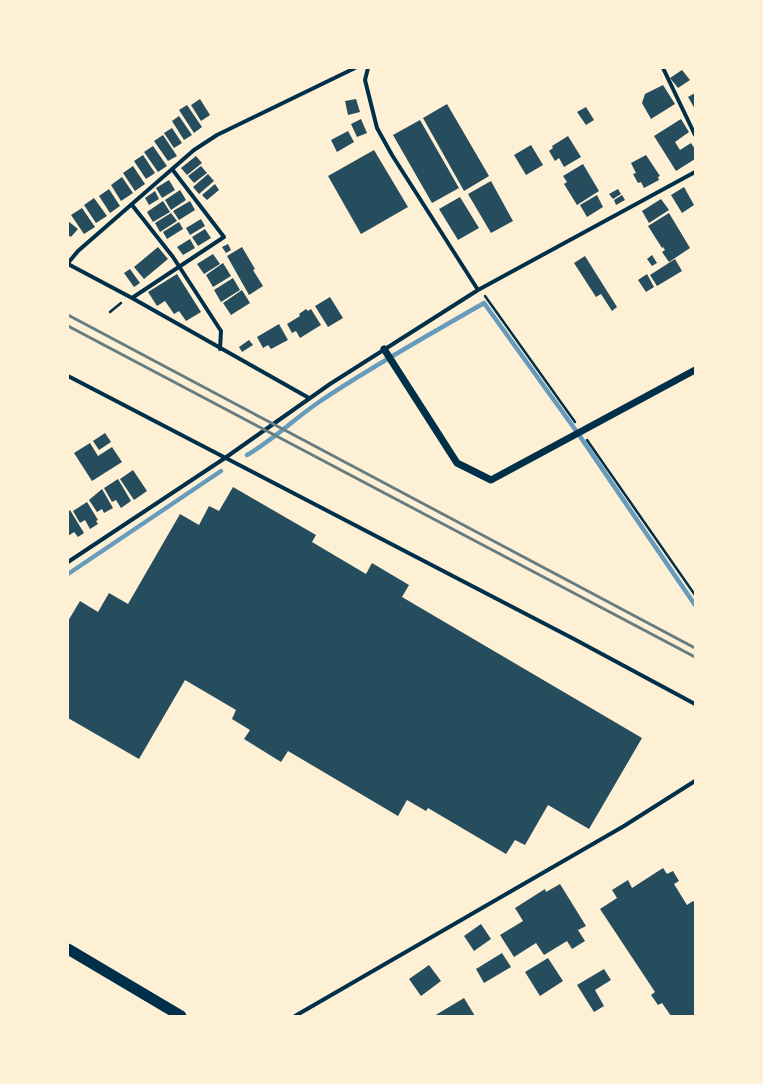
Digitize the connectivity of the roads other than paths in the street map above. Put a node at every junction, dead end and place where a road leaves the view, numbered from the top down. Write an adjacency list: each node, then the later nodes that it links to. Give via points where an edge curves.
1 (355, 68): 5 (street, via 217,135)
2 (368, 68): 10 (street, via 365,80 377,128)
3 (663, 68): 4 (street)
4 (695, 135)
5 (172, 169): 7 (street); 9 (street, via 224,237)
6 (695, 172): 10 (street)
7 (132, 205): 8 (street, via 78,251); 9 (street)
8 (68, 264): 11 (street)
9 (179, 267): 11 (street); 12 (street, via 221,331)
10 (478, 290): 13 (street)
11 (132, 298): 12 (street)
12 (220, 349): 16 (street)
13 (384, 350): 14 (street, via 457,463 491,480); 16 (street)
14 (695, 370)
15 (68, 376): 17 (street)
16 (309, 398): 17 (street)
17 (224, 458): 18 (street); 19 (street)
18 (68, 562)
19 (695, 704)
20 (695, 781): 23 (street, via 624,826)
21 (68, 949): 22 (highway)
22 (181, 1016)
23 (295, 1016)

